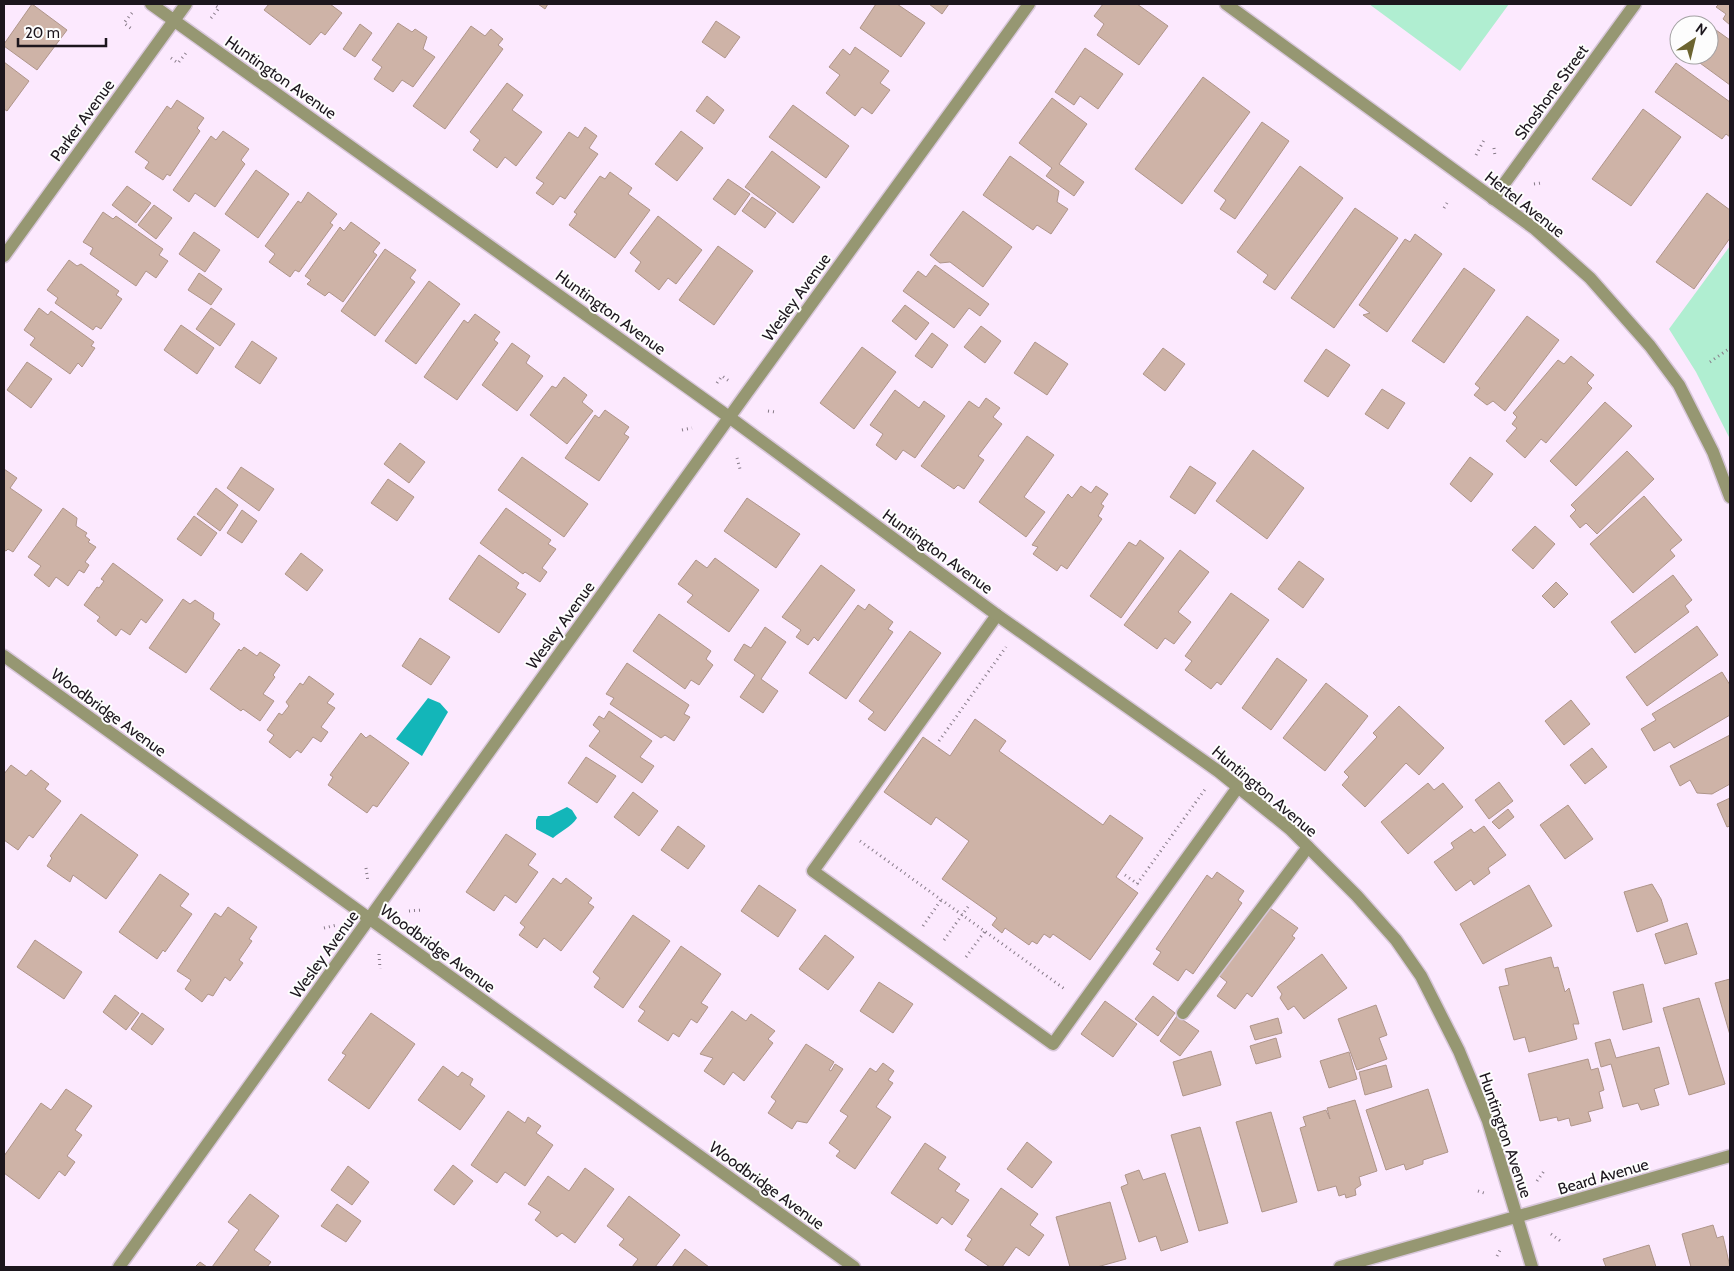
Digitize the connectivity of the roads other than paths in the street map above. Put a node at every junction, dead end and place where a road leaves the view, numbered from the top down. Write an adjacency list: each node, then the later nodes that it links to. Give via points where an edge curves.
1 (151, 4): 6 (street, Huntington Avenue)
2 (186, 4): 6 (street, Parker Avenue)
3 (1029, 4): 9 (street, Wesley Avenue)
4 (1226, 4): 7 (street, Hertel Avenue)
5 (1635, 4): 7 (street, Shoshone Street)
6 (174, 21): 8 (street, Parker Avenue); 9 (street, Huntington Avenue)
7 (1494, 199): 10 (street, Hertel Avenue, via 1535,229 1590,278 1650,346 1679,385 1713,452)
8 (4, 256)
9 (730, 417): 11 (street, Huntington Avenue); 15 (street, Wesley Avenue)
10 (1730, 497)
11 (998, 615): 13 (street, Huntington Avenue); 13 (street, via 813,871 1052,1044)
12 (4, 656): 15 (street, Woodbridge Avenue)
13 (1238, 787): 14 (street, Huntington Avenue)
14 (1308, 847): 16 (street); 18 (street, Huntington Avenue, via 1396,940 1421,976 1460,1051 1485,1112)
15 (369, 919): 19 (street, Wesley Avenue); 20 (street, Woodbridge Avenue)
16 (1184, 1013)
17 (1730, 1156): 18 (street, Beard Avenue)
18 (1517, 1217): 21 (street, Beard Avenue); 22 (street, Huntington Avenue)
19 (119, 1267)
20 (854, 1267)
21 (1340, 1267)
22 (1532, 1267)

